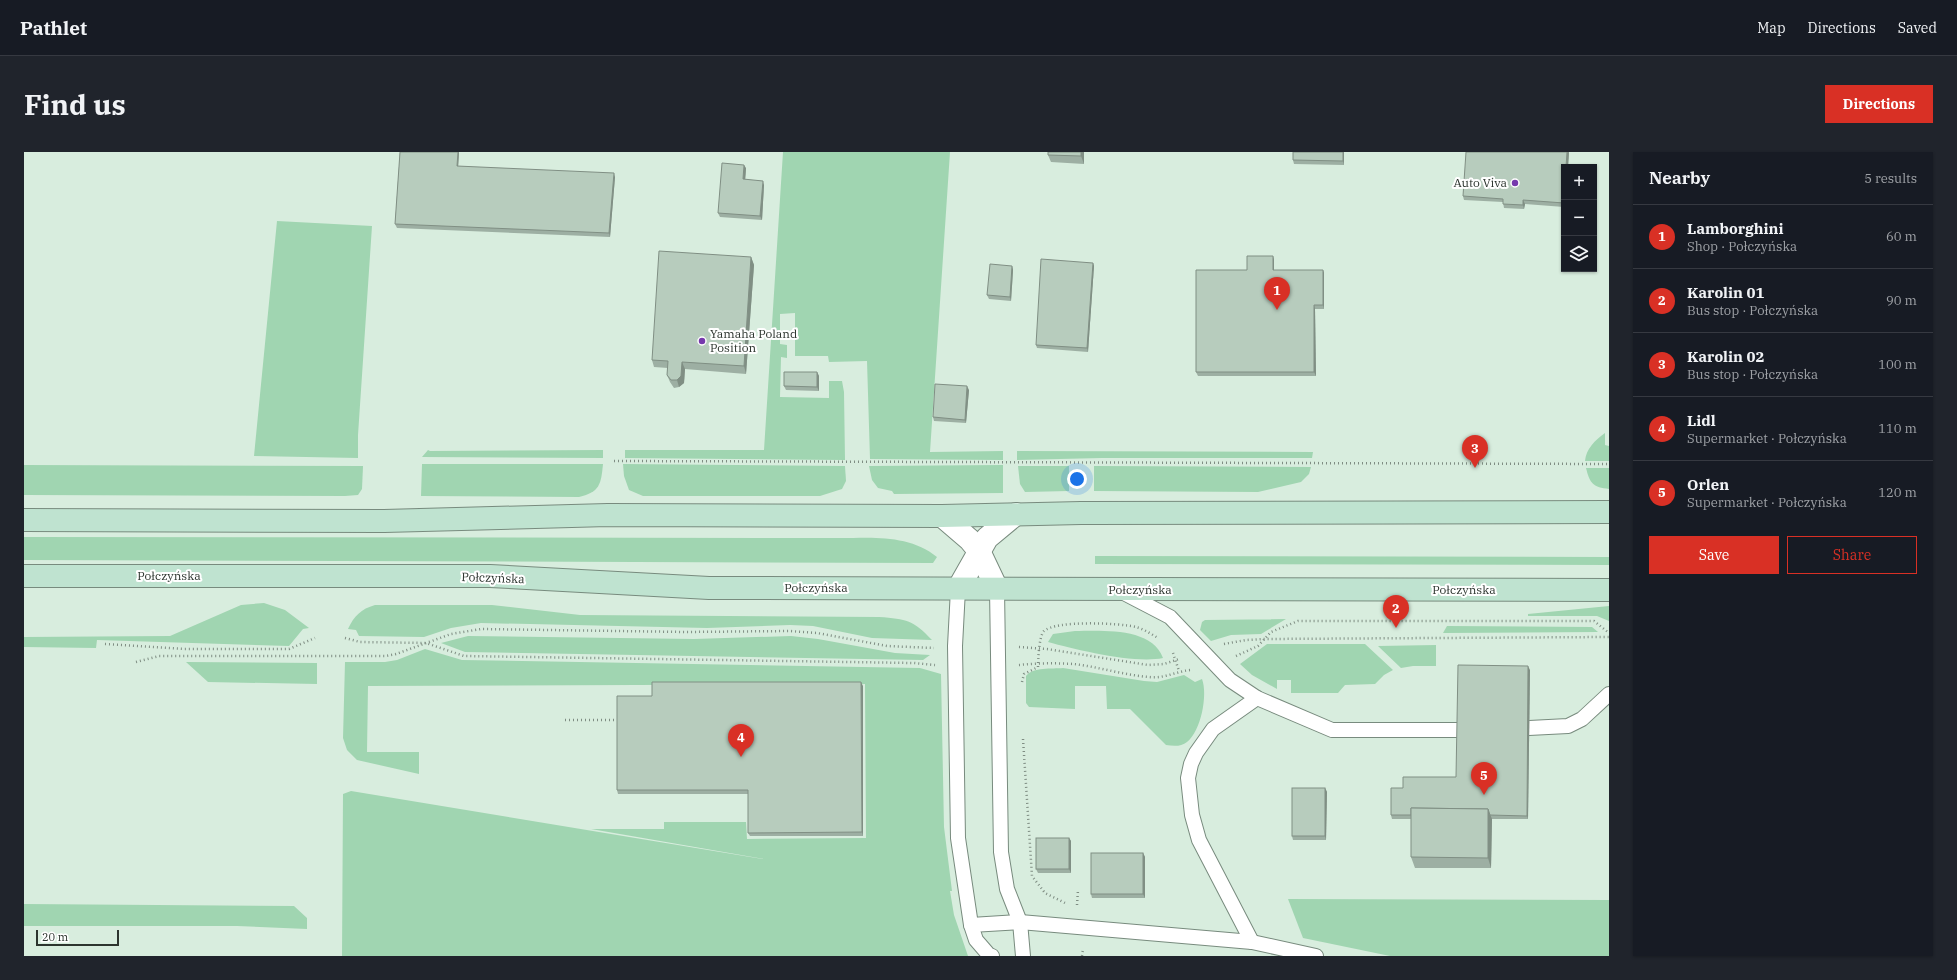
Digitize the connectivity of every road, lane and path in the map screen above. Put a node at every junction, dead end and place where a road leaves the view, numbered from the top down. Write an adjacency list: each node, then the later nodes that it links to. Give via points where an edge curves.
1 (614, 462): 2 (path)
2 (1609, 464)
3 (1609, 512): 4 (main road)
4 (1016, 514): 5 (main road); 7 (street, via 987,538)
5 (942, 516): 6 (main road, via 608,515 384,521); 7 (street)
6 (24, 520)
7 (979, 551): 9 (street); 10 (street)
8 (24, 576): 9 (main road, Połczyńska, via 490,576 709,588)
9 (958, 589): 10 (main road, Połczyńska); 47 (lane, via 955,646 958,838)
10 (997, 589): 11 (main road, Połczyńska); 46 (lane, via 1001,852 1007,889)
11 (1117, 590): 12 (main road, Połczyńska); 37 (lane, via 1170,616 1230,680)
12 (1609, 590)
13 (1609, 633): 17 (path, via 1594,621 1298,621 1271,632)
14 (1609, 637): 17 (path)
15 (315, 638): 20 (path, via 289,649 184,649)
16 (344, 638): 19 (path, via 360,642)
17 (1265, 639): 21 (path); 27 (path, via 1258,646)
18 (1161, 640): 24 (path, via 1131,626 1071,624 1045,630)
19 (426, 643): 23 (path, via 451,634 481,629 790,631 817,633 887,646); 29 (path, via 386,656 159,656); 32 (path, via 464,656 914,663)
20 (105, 644)
21 (1216, 646)
22 (1023, 647): 24 (path)
23 (936, 648)
24 (1040, 648): 28 (path, via 1148,665); 30 (path)
25 (1170, 648): 28 (path)
26 (1182, 658): 28 (path)
27 (1230, 659)
28 (1175, 660): 34 (path)
29 (136, 662)
30 (1038, 663): 31 (path); 34 (path, via 1074,664 1150,677 1164,677); 35 (path, via 1038,667 1024,674)
31 (1018, 665)
32 (939, 666)
33 (1198, 670): 34 (path)
34 (1179, 671)
35 (1021, 686)
36 (1609, 694): 37 (lane, via 1582,719 1568,726 1493,730 1332,730)
37 (1257, 698): 48 (lane, via 1213,729 1196,753 1188,778 1192,815 1199,840)
38 (565, 720): 39 (path)
39 (618, 720)
40 (1022, 733): 42 (path, via 1032,876 1045,893)
41 (1078, 890): 44 (path)
42 (1067, 904)
43 (1072, 905): 44 (path)
44 (1077, 905): 45 (path)
45 (1082, 906)
46 (1020, 922): 47 (lane); 48 (lane); 50 (lane)
47 (971, 925): 49 (lane, via 976,940)
48 (1252, 942): 51 (lane)
49 (990, 956)
50 (1023, 956)
51 (1316, 956)

